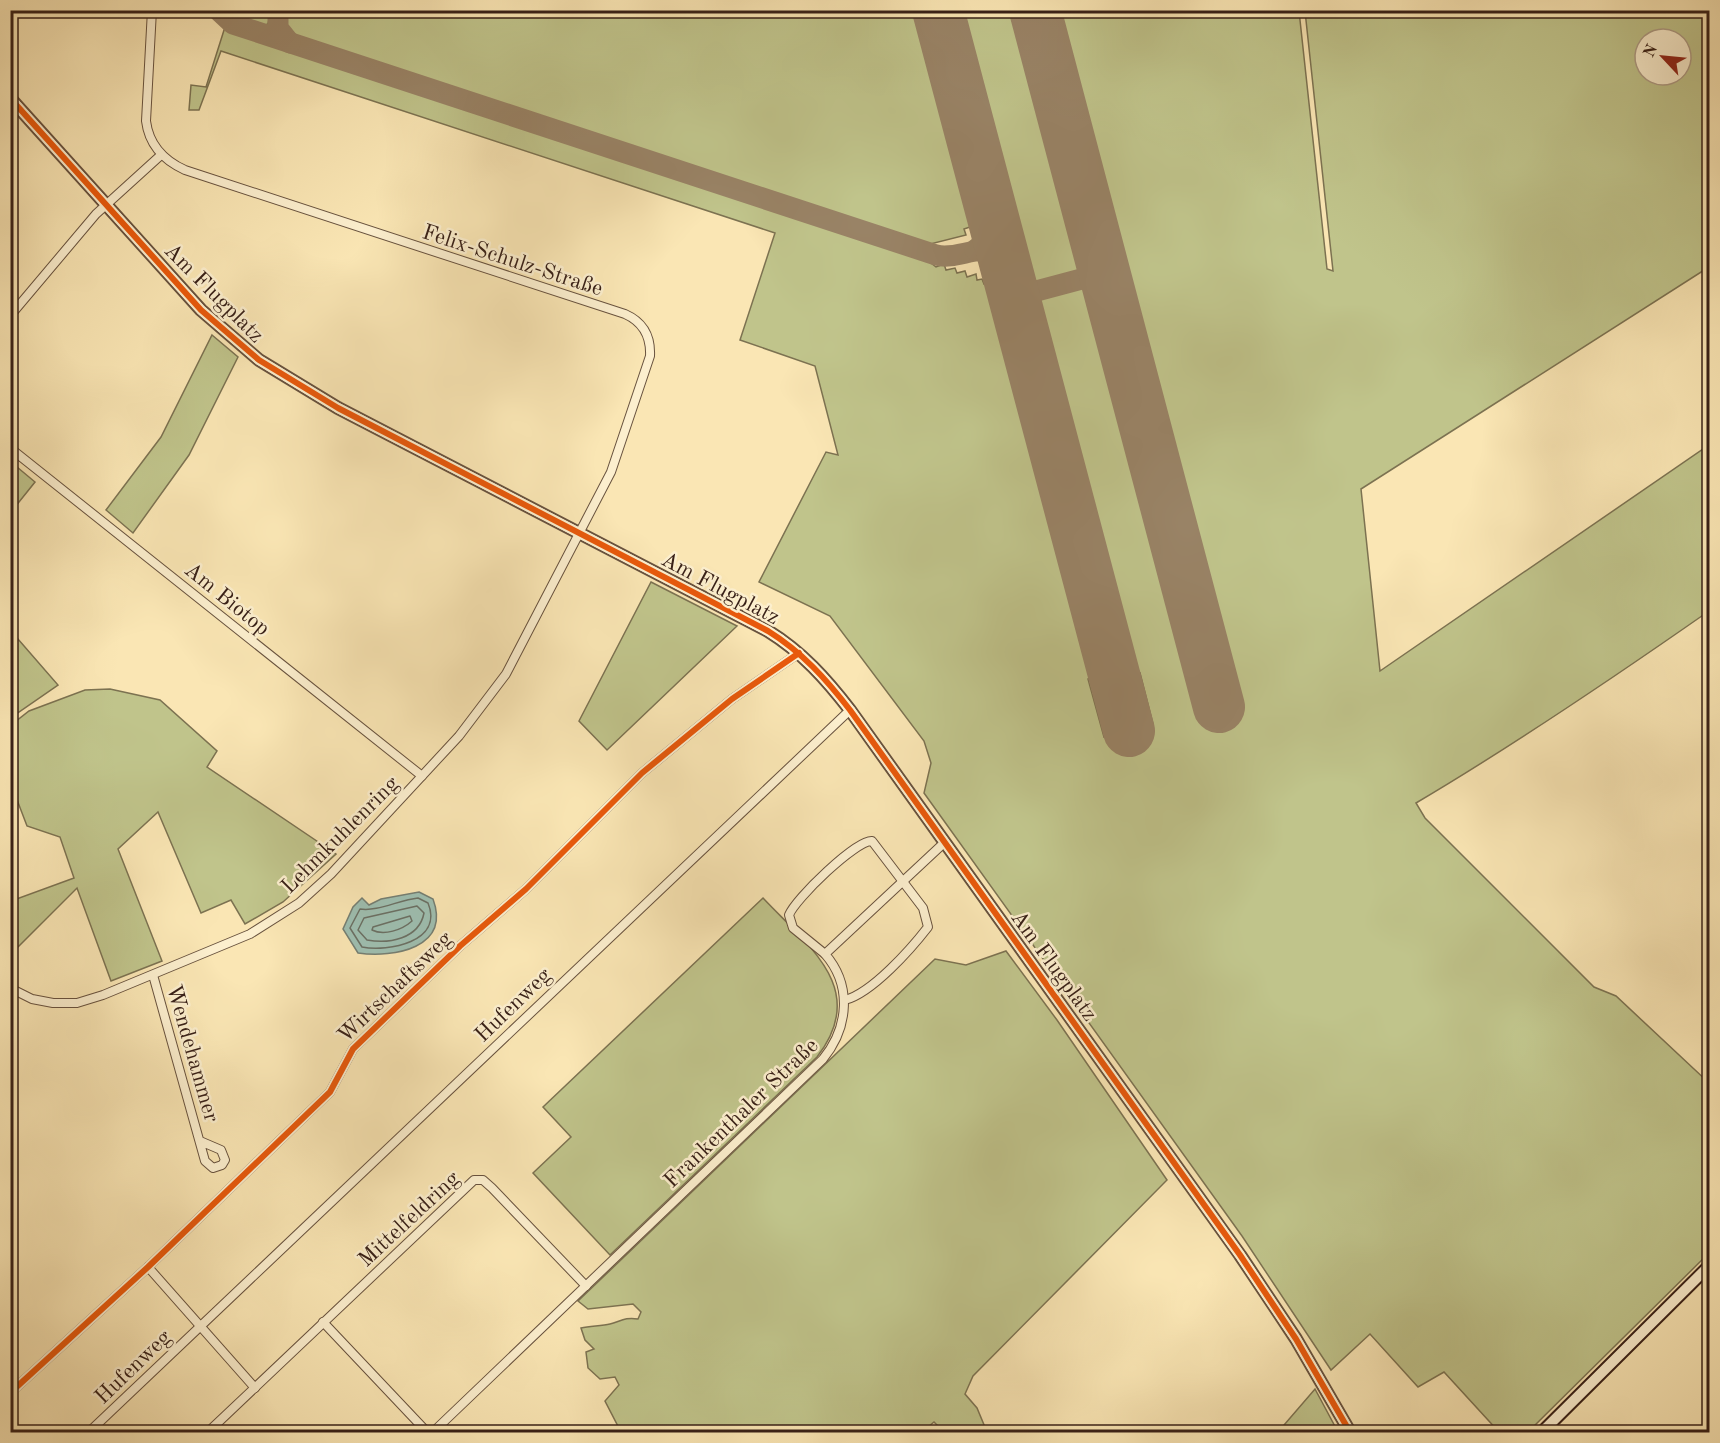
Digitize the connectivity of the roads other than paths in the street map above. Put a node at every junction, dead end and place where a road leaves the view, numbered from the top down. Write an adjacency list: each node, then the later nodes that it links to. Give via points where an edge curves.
1 (152, 10): 3 (street, via 146,121 150,139)
2 (10, 98): 4 (street, Am Flugplatz)
3 (161, 155): 4 (street); 7 (street, Felix-Schulz-Straße, via 185,170 625,314 640,324 650,342 648,365 618,456)
4 (105, 204): 5 (street); 7 (street, Am Flugplatz, via 201,310 267,366 319,398)
5 (10, 316)
6 (10, 448): 10 (street, Am Biotop)
7 (579, 533): 8 (street, Am Flugplatz, via 768,631); 10 (street, Lehmkuhlenring, via 495,692)
8 (799, 653): 9 (street, Am Flugplatz); 19 (street, Wirtschaftsweg, via 732,699 642,772 543,872 353,1049 330,1092)
9 (850, 710): 11 (street, Am Flugplatz); 22 (street, Hufenweg)
10 (422, 776): 14 (street, Lehmkuhlenring, via 345,861 299,903 238,940)
11 (945, 842): 12 (street); 29 (street, Am Flugplatz, via 1246,1264)
12 (903, 881): 13 (street); 13 (street, via 872,841 858,845 795,903 789,915 793,928); 16 (street, via 923,908 928,927 870,986)
13 (825, 954): 16 (street, Frankenthaler Straße, via 839,975)
14 (153, 975): 15 (street, Lehmkuhlenring, via 77,1003 42,1002); 17 (street, Wendehammer)
15 (10, 988)
16 (845, 1000): 20 (street, Frankenthaler Straße, via 839,1035 823,1059)
17 (200, 1141)
18 (1710, 1264): 30 (street)
19 (148, 1267): 22 (street, Hufenweg); 24 (street, Wirtschaftsweg)
20 (586, 1286): 21 (street, Mittelfeldring, via 479,1179); 28 (street)
21 (323, 1322): 23 (street, Mittelfeldring); 27 (street)
22 (200, 1326): 23 (street); 25 (street, Hufenweg)
23 (255, 1388): 26 (street, Mittelfeldring)
24 (10, 1393)
25 (89, 1432)
26 (208, 1432)
27 (428, 1432)
28 (433, 1432)
29 (1350, 1432)
30 (1542, 1432)

